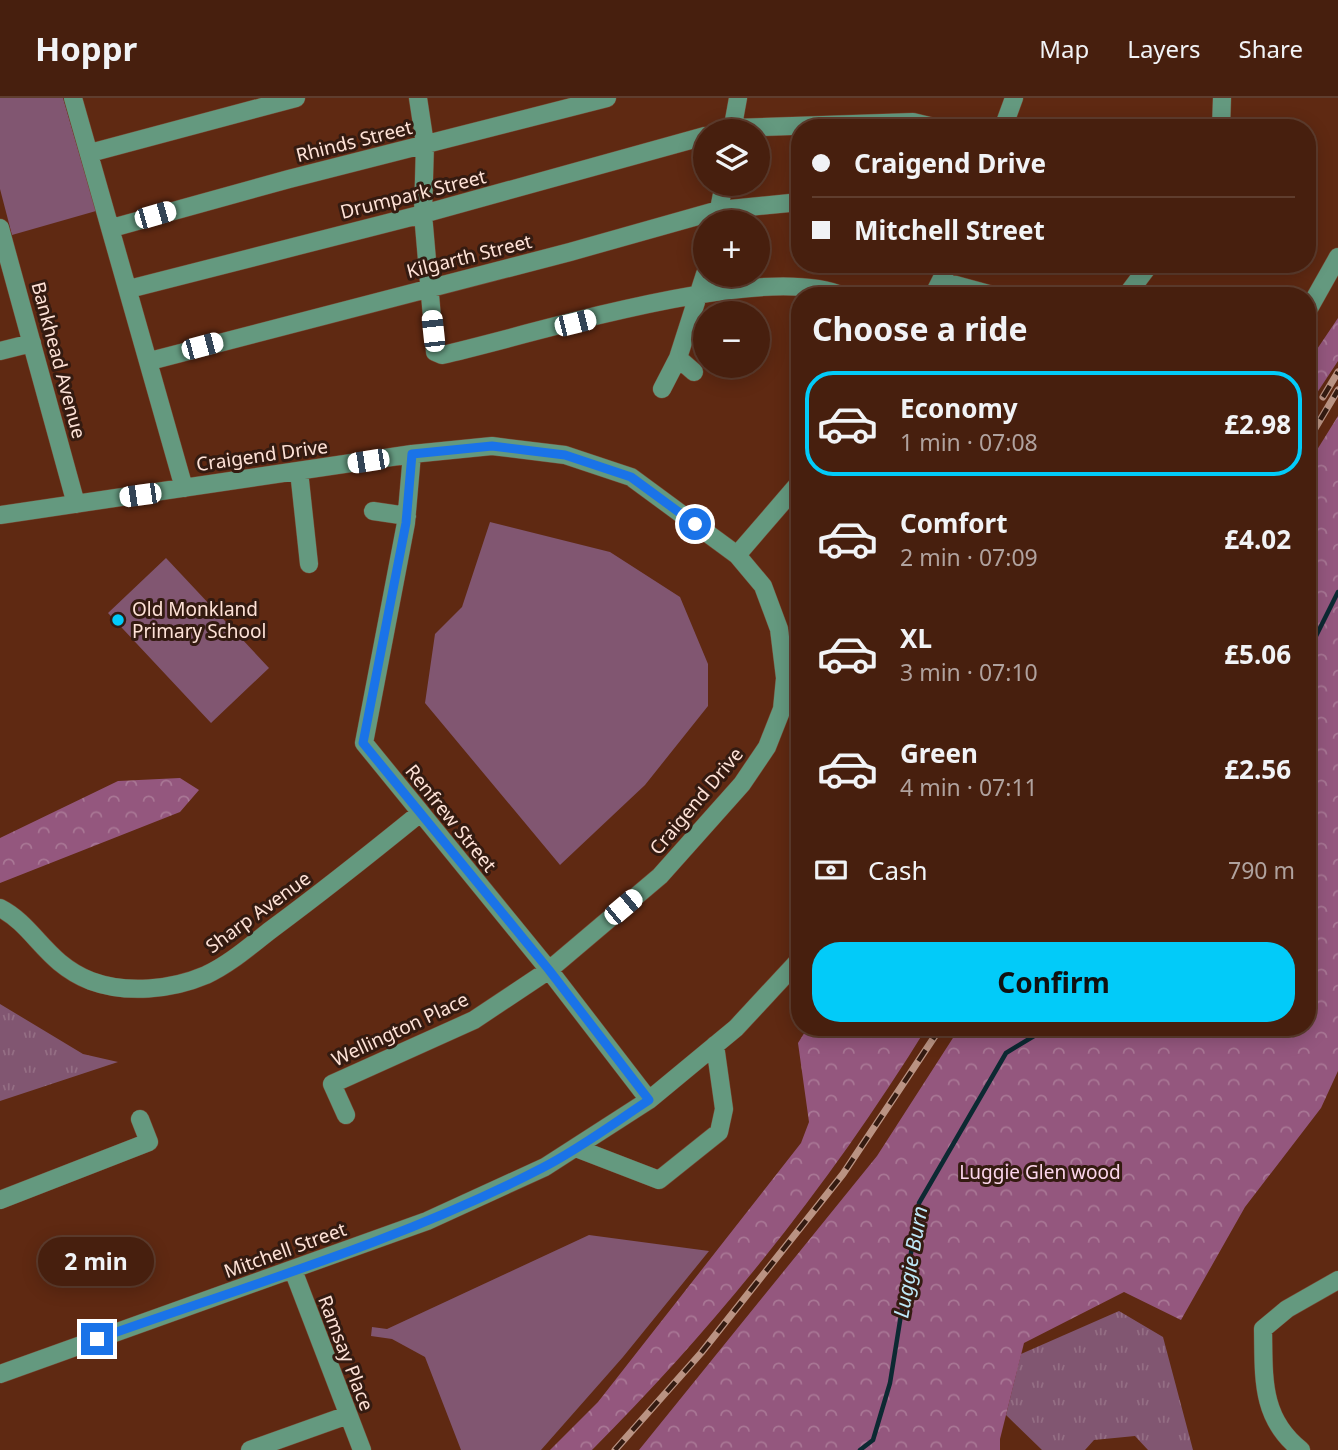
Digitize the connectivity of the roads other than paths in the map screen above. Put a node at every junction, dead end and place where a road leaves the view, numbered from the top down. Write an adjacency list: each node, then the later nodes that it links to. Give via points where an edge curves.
1 (73, 98): 15 (street)
2 (296, 98): 15 (street)
3 (418, 98): 14 (street)
4 (607, 98): 14 (street, Rhinds Street)
5 (738, 98): 8 (street)
6 (1014, 98): 9 (street)
7 (1222, 98): 10 (street)
8 (732, 119)
9 (1006, 119)
10 (1221, 119)
11 (791, 127): 12 (street)
12 (770, 128)
13 (693, 139): 18 (street, Drumpark Street)
14 (425, 144): 18 (street); 21 (street, Rhinds Street)
15 (90, 153): 21 (street)
16 (791, 204): 17 (street, Kilgarth Street)
17 (753, 210)
18 (423, 214): 24 (street); 28 (street, Drumpark Street)
19 (693, 222): 24 (street, Kilgarth Street)
20 (0, 228): 31 (street, Bankhead Avenue)
21 (112, 228): 28 (street)
22 (1338, 257): 30 (street)
23 (1143, 273): 27 (street)
24 (428, 287): 29 (street, via 435,352 442,355); 34 (street, Kilgarth Street)
25 (702, 287): 29 (street)
26 (801, 287): 29 (street)
27 (1132, 287)
28 (129, 289): 34 (street)
29 (701, 293): 33 (street)
30 (1316, 296)
31 (32, 343): 32 (street); 41 (street, Bankhead Avenue)
32 (0, 351)
33 (678, 358): 35 (street); 36 (street)
34 (150, 361): 39 (street)
35 (693, 370)
36 (662, 389)
37 (412, 454): 38 (street, Craigend Drive); 44 (street, Renfrew Street); 45 (street, Craigend Drive, via 492,446 595,463 631,477)
38 (299, 471): 39 (street, Craigend Drive); 46 (street)
39 (184, 488): 41 (street, Craigend Drive)
40 (791, 492): 45 (street)
41 (76, 504): 43 (street, Craigend Drive)
42 (373, 511): 44 (street)
43 (0, 515)
44 (407, 516): 47 (street, Renfrew Street, via 363,743)
45 (737, 555): 50 (street, Craigend Drive, via 763,586 779,629 785,678 782,709 767,747 742,784 660,876)
46 (309, 564)
47 (419, 814): 48 (street, Sharp Avenue, via 229,961 206,975 164,986 108,986 68,971); 50 (street, Renfrew Street)
48 (0, 908)
49 (791, 969): 51 (street, Mitchell Street)
50 (549, 970): 52 (street, Renfrew Street); 53 (street, Wellington Place, via 474,1020 332,1084)
51 (715, 1045): 52 (street, Mitchell Street); 55 (street, via 724,1110 719,1132 659,1180)
52 (649, 1100): 55 (street, Mitchell Street)
53 (346, 1115)
54 (140, 1119): 56 (street, via 149,1142)
55 (576, 1148): 57 (street, Mitchell Street, via 482,1198)
56 (0, 1200)
57 (293, 1270): 59 (street, Mitchell Street); 60 (street, Ramsay Place)
58 (1338, 1281): 63 (street, via 1263,1329 1265,1400 1286,1438)
59 (0, 1374)
60 (348, 1415): 61 (street); 62 (street, Ramsay Place)
61 (250, 1450)
62 (362, 1450)
63 (1301, 1450)

